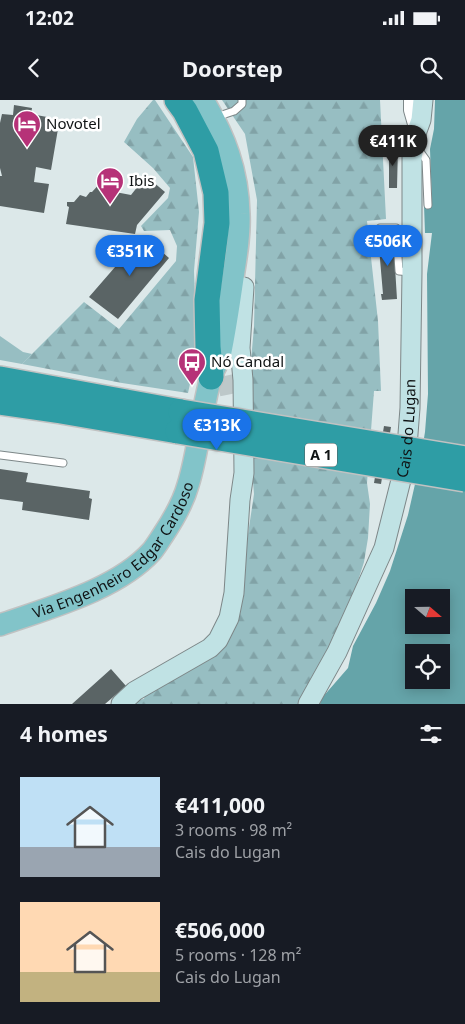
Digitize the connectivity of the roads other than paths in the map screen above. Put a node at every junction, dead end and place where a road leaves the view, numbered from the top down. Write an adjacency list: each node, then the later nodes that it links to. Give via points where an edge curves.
1 (177, 100): 15 (highway, via 206,151 216,193 217,223 207,300 212,340)
2 (193, 100): 14 (street, via 214,138 226,182 228,224)
3 (203, 100): 14 (main road, Via Engenheiro Edgar Cardoso, via 225,140 239,214 238,243)
4 (242, 100): 7 (lane, via 234,111)
5 (411, 100): 8 (street)
6 (423, 100): 8 (street, Cais do Lugan)
7 (217, 107): 13 (main road, via 234,142 244,182 247,226)
8 (417, 131): 9 (street, Cais do Lugan)
9 (413, 151): 10 (lane, via 421,153 426,160); 12 (street, Cais do Lugan)
10 (428, 205)
11 (380, 228): 12 (lane, via 396,228 398,271)
12 (412, 272): 27 (street, Cais do Lugan, via 406,460 384,548 337,652)
13 (244, 287): 24 (street, via 240,348 244,472)
14 (223, 308): 15 (main road, Via Engenheiro Edgar Cardoso, via 219,359)
15 (211, 377): 25 (main road, Via Engenheiro Edgar Cardoso, via 188,485 172,521 152,550 128,572 95,589)
16 (0, 379): 19 (highway, A 1)
17 (230, 396): 24 (street, via 234,472)
18 (0, 402): 19 (highway, A 1)
19 (179, 422): 21 (highway, A 1, bridge); 23 (highway, A 1, bridge)
20 (0, 455): 22 (lane)
21 (465, 460)
22 (63, 463)
23 (465, 479)
24 (240, 500): 26 (street, via 234,593 229,618 218,640 210,648 136,691)
25 (0, 625)
26 (121, 704)
27 (308, 704)

